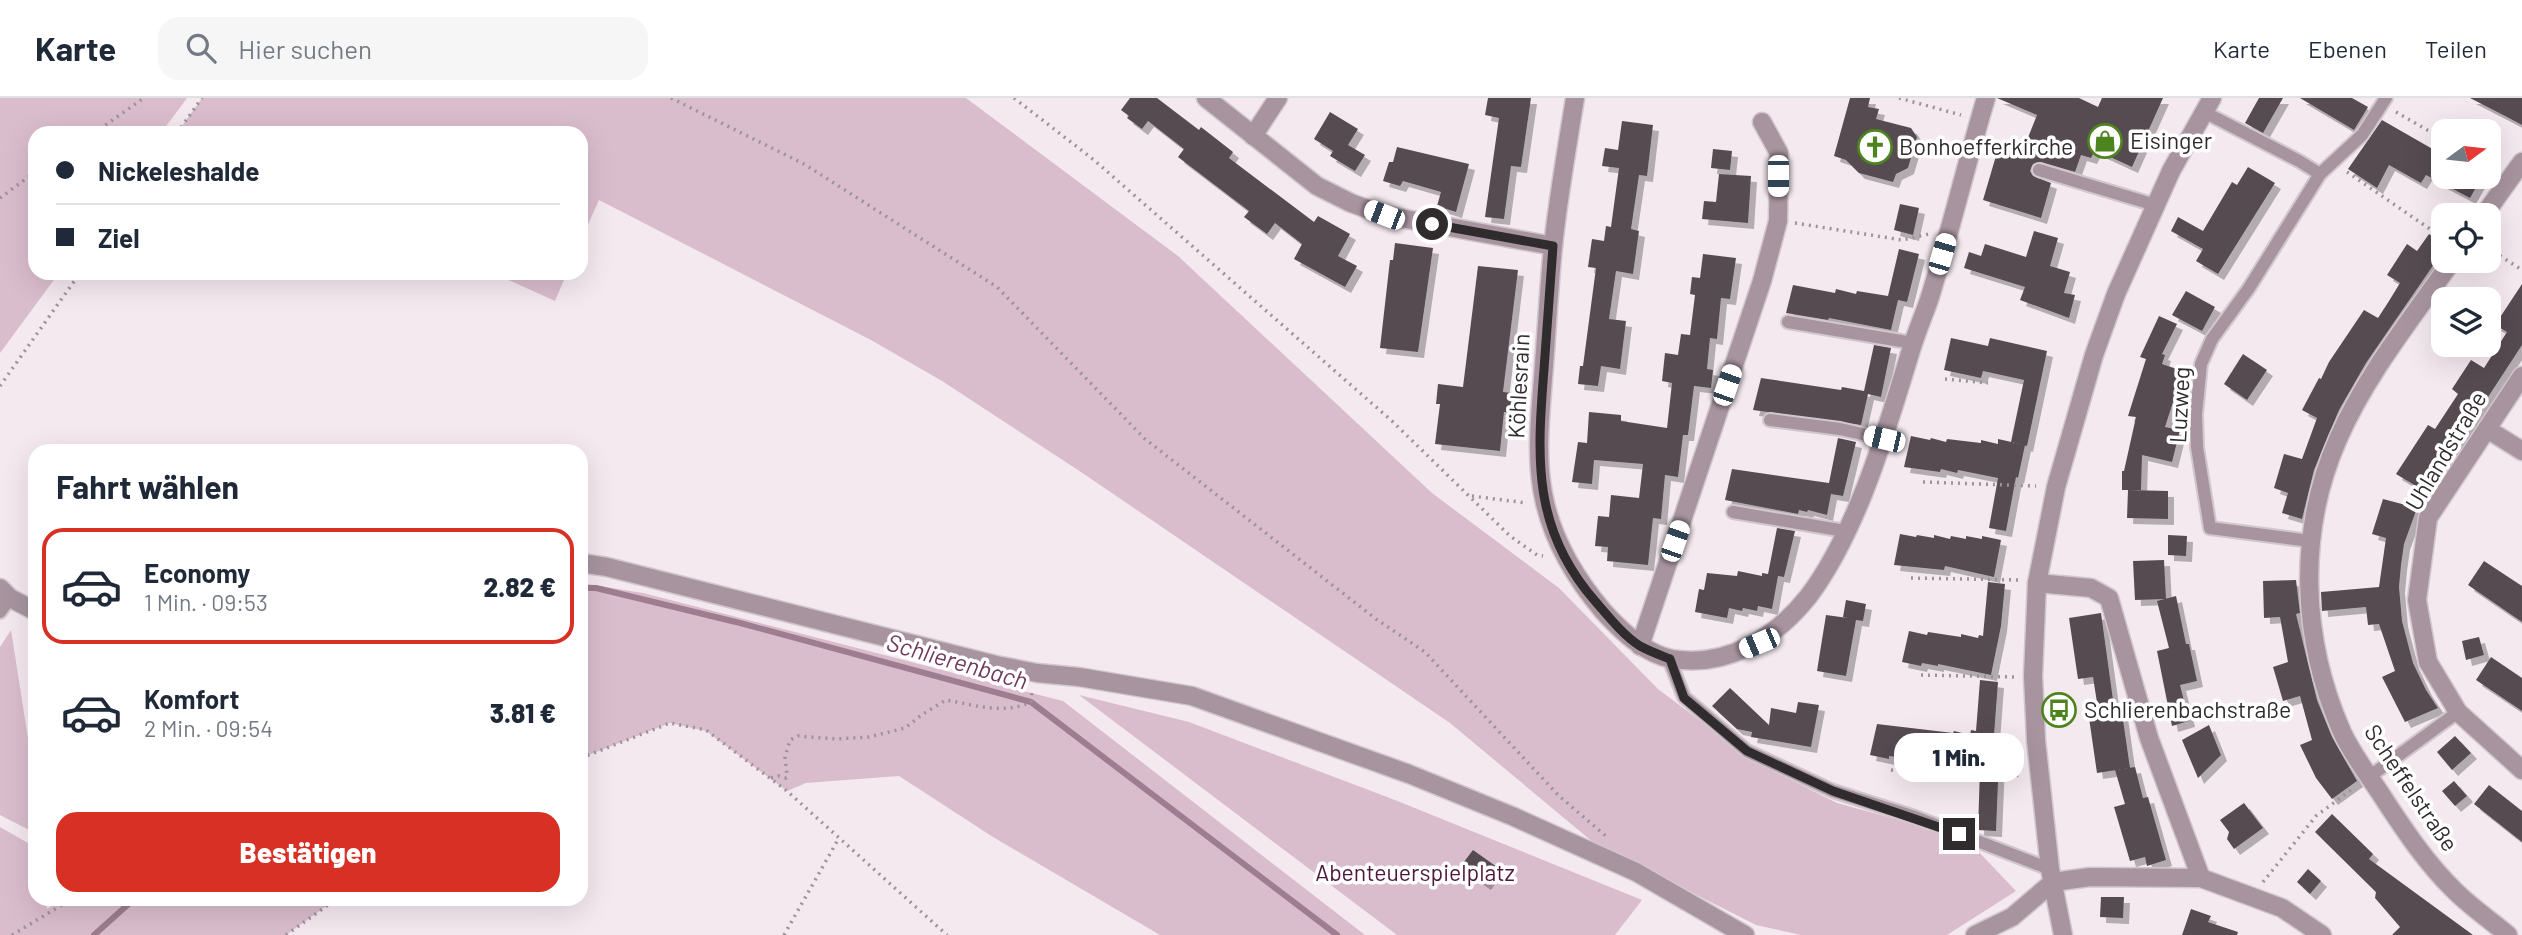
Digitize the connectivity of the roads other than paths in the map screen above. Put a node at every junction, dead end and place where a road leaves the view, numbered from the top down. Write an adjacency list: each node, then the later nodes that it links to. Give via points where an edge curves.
1 (1206, 98): 8 (street)
2 (1278, 98): 8 (street)
3 (1574, 98): 14 (street, Köhlesrain)
4 (1986, 98): 17 (street, Köhlesrain)
5 (2384, 101): 11 (lane, Luzweg, via 2362,135)
6 (2208, 105): 11 (lane); 13 (street)
7 (1762, 122): 30 (street, via 1779,153 1778,221)
8 (1253, 136): 14 (street, via 1317,186 1384,215)
9 (2522, 162): 12 (street)
10 (2039, 170): 13 (lane)
11 (2320, 174): 25 (lane, Luzweg, via 2212,339 2201,363 2196,414 2210,528)
12 (2493, 203)
13 (2155, 205): 27 (street, via 2094,355 2056,487)
14 (1553, 246): 30 (street, Köhlesrain, via 1540,426 1545,505 1564,558 1609,618)
15 (2444, 273): 25 (street, Scheffelstraße, via 2371,379 2338,438 2317,497)
16 (1788, 322): 17 (lane)
17 (1913, 343): 21 (street, Köhlesrain)
18 (2522, 376): 20 (street, Uhlandstraße)
19 (1770, 420): 21 (lane)
20 (2487, 429): 22 (street); 32 (street, Uhlandstraße, via 2428,518 2417,600 2428,662)
21 (1884, 439): 24 (street, Köhlesrain)
22 (2522, 451)
23 (1733, 512): 24 (lane)
24 (1845, 531): 31 (street, Köhlesrain, via 1808,596 1785,623 1759,643 1729,656)
25 (2310, 541): 34 (street, Scheffelstraße, via 2308,585 2325,683 2342,731)
26 (588, 564): 37 (street, via 1037,673 1192,696 1512,816 1636,872)
27 (2037, 583): 35 (street, via 2034,676); 36 (street, via 2091,588 2109,598 2149,738)
28 (4, 599): 29 (street)
29 (28, 608)
30 (1640, 646): 31 (street, Köhlesrain)
31 (1670, 659): 35 (lane, via 1684,698 1747,751 1833,791 1915,817)
32 (2458, 712): 33 (street, Uhlandstraße); 34 (lane)
33 (2520, 764)
34 (2369, 777): 41 (street, Scheffelstraße, via 2409,837 2455,891)
35 (2052, 876): 36 (street); 38 (street, via 2012,917); 39 (street)
36 (2201, 878): 40 (street, via 2282,908)
37 (1745, 935)
38 (1975, 935)
39 (2063, 935)
40 (2322, 935)
41 (2508, 935)

